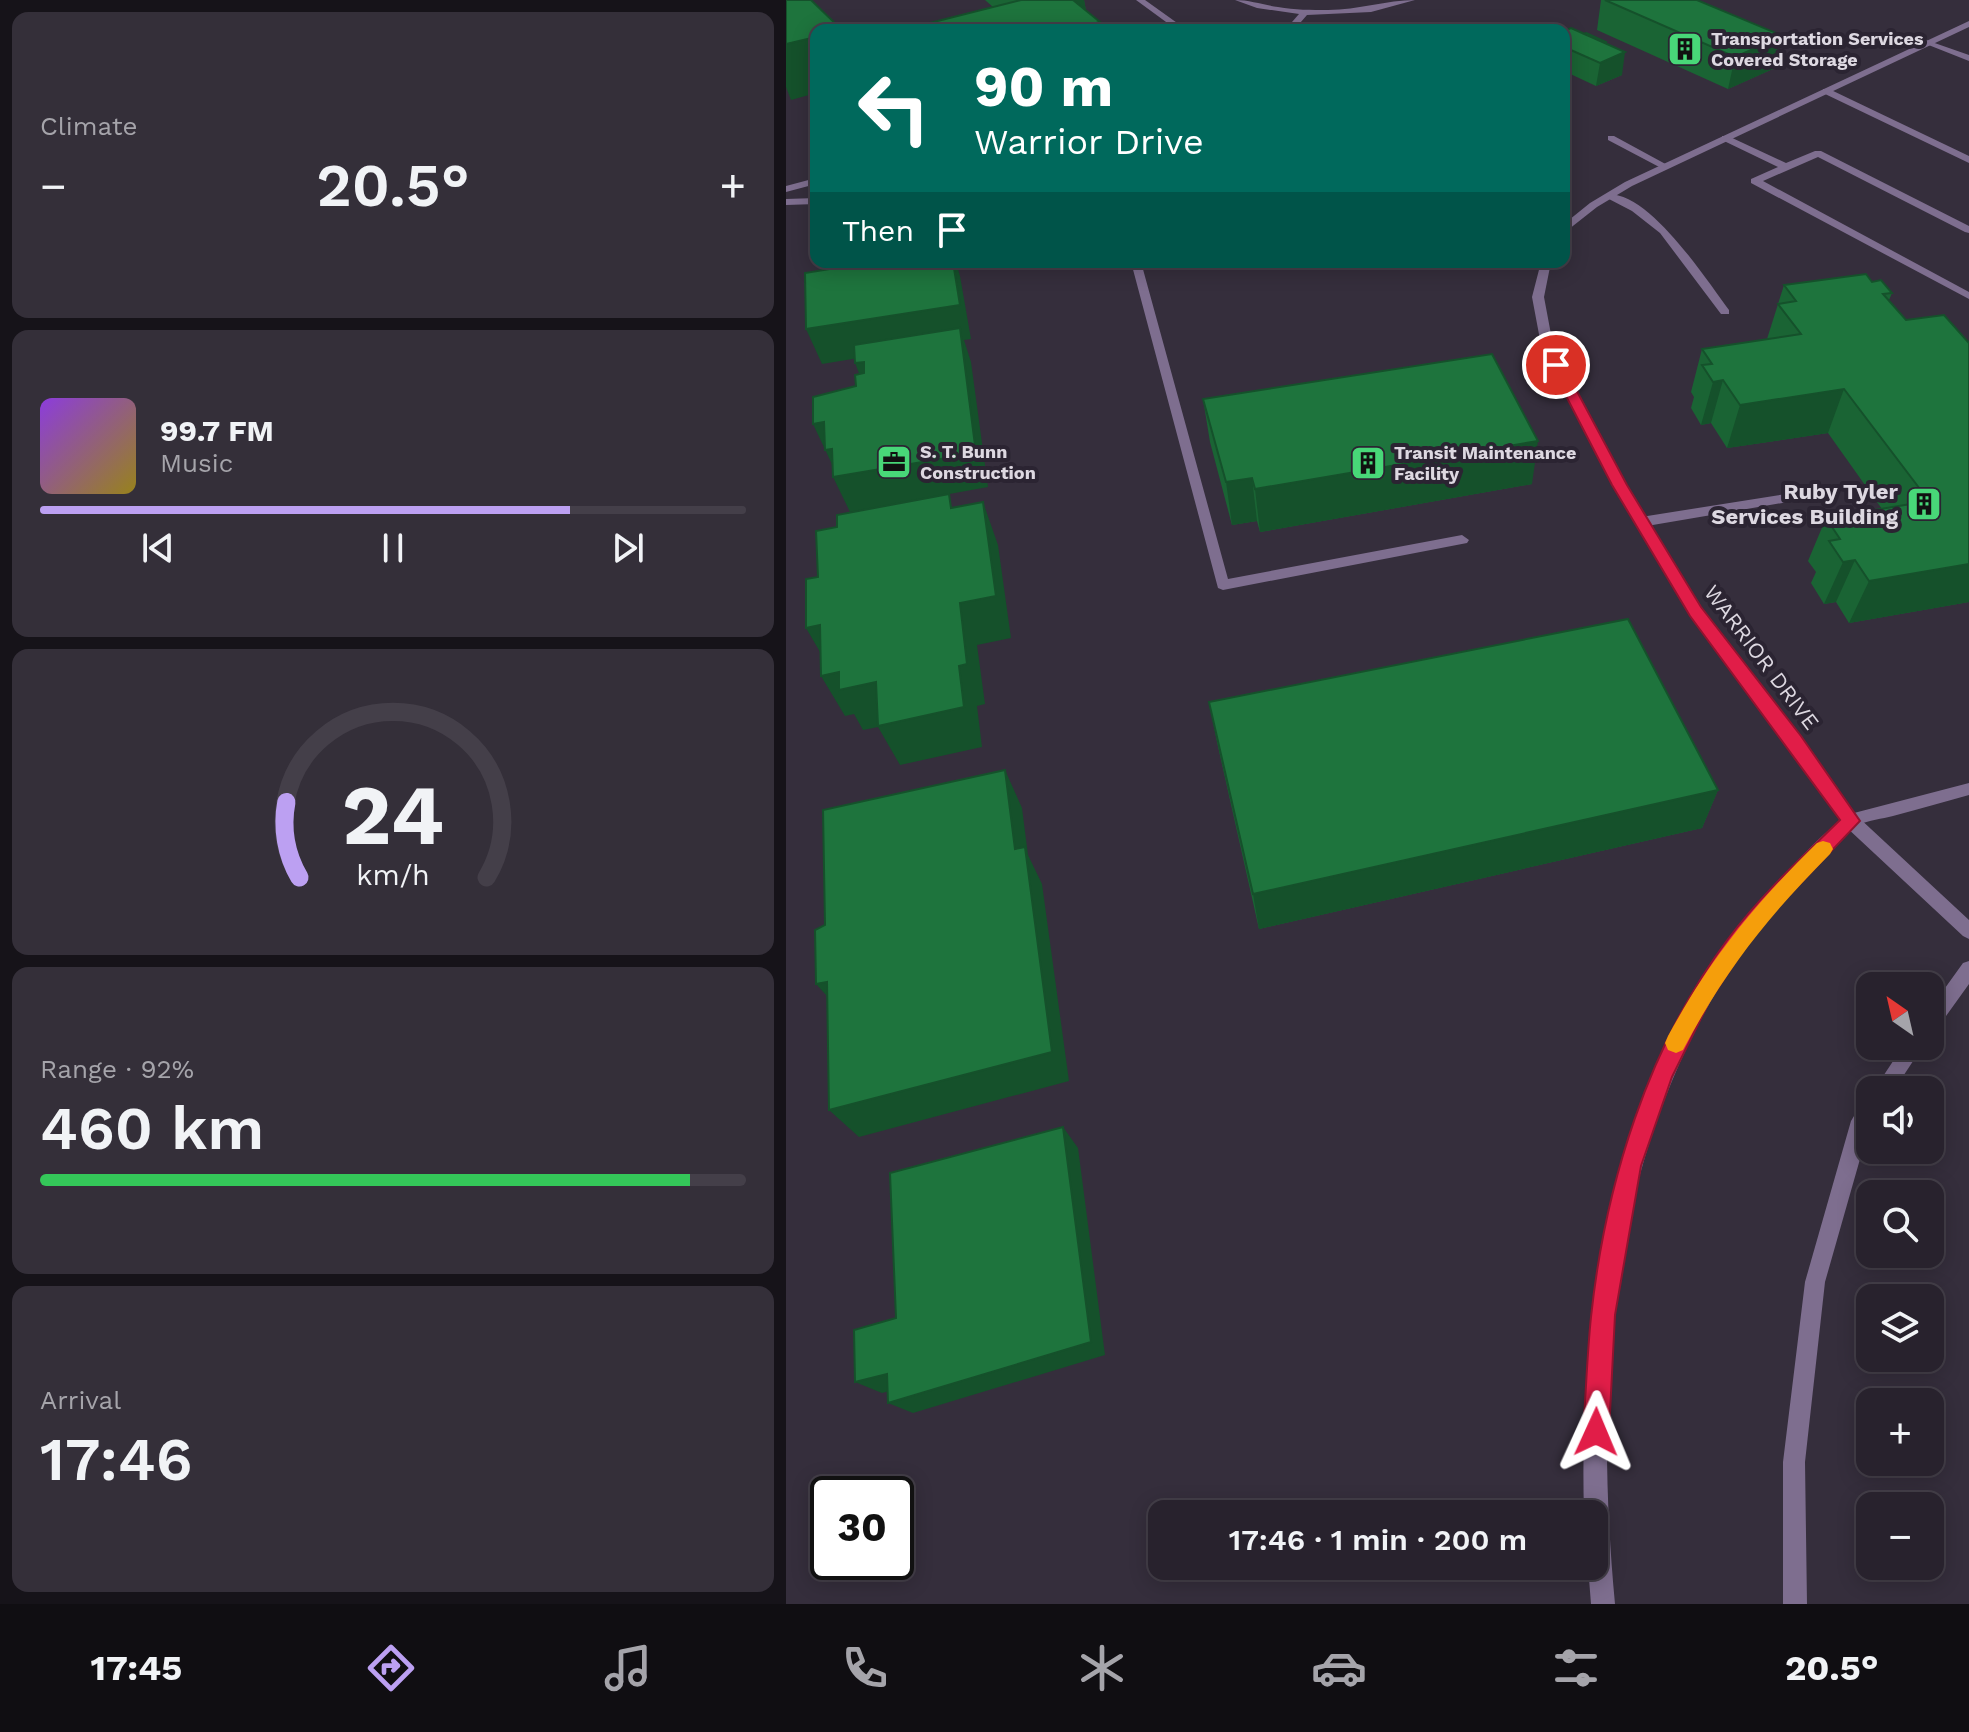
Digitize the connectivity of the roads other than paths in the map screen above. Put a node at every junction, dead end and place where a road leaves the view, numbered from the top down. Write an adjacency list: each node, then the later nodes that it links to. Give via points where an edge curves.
1 (1140, 0): 5 (street)
2 (1239, 0): 4 (street)
3 (1411, 0): 4 (street, via 1376,10)
4 (1306, 11): 6 (street)
5 (1174, 24)
6 (1294, 24)
7 (1969, 24): 8 (street)
8 (1929, 42): 9 (street); 10 (street)
9 (1969, 58)
10 (1826, 91): 12 (street); 13 (street)
11 (1611, 138): 14 (street)
12 (1725, 138): 14 (street); 15 (street)
13 (1969, 160)
14 (1666, 167): 18 (street)
15 (1786, 167): 22 (street, via 1818,153); 25 (street, via 1755,181)
16 (810, 183): 17 (street)
17 (786, 189)
18 (1611, 196): 21 (street); 26 (street, via 1664,231)
19 (810, 201): 20 (street)
20 (786, 202)
21 (1570, 223)
22 (1969, 230)
23 (1138, 268): 29 (street, via 1223,585)
24 (1545, 268): 28 (street, WARRIOR DRIVE, via 1538,297 1547,345)
25 (1969, 296)
26 (1725, 312)
27 (1830, 491): 28 (street)
28 (1641, 522): 31 (street, WARRIOR DRIVE, via 1695,611)
29 (1462, 540)
30 (1969, 789): 31 (street)
31 (1851, 821): 32 (street, WARRIOR DRIVE); 36 (street, via 1768,904 1702,993 1675,1045 1629,1166 1603,1315 1596,1400)
32 (1969, 931)
33 (1969, 969): 34 (street)
34 (1944, 1004)
35 (1856, 1138): 37 (street, via 1815,1282 1794,1462)
36 (1603, 1604)
37 (1795, 1604)

